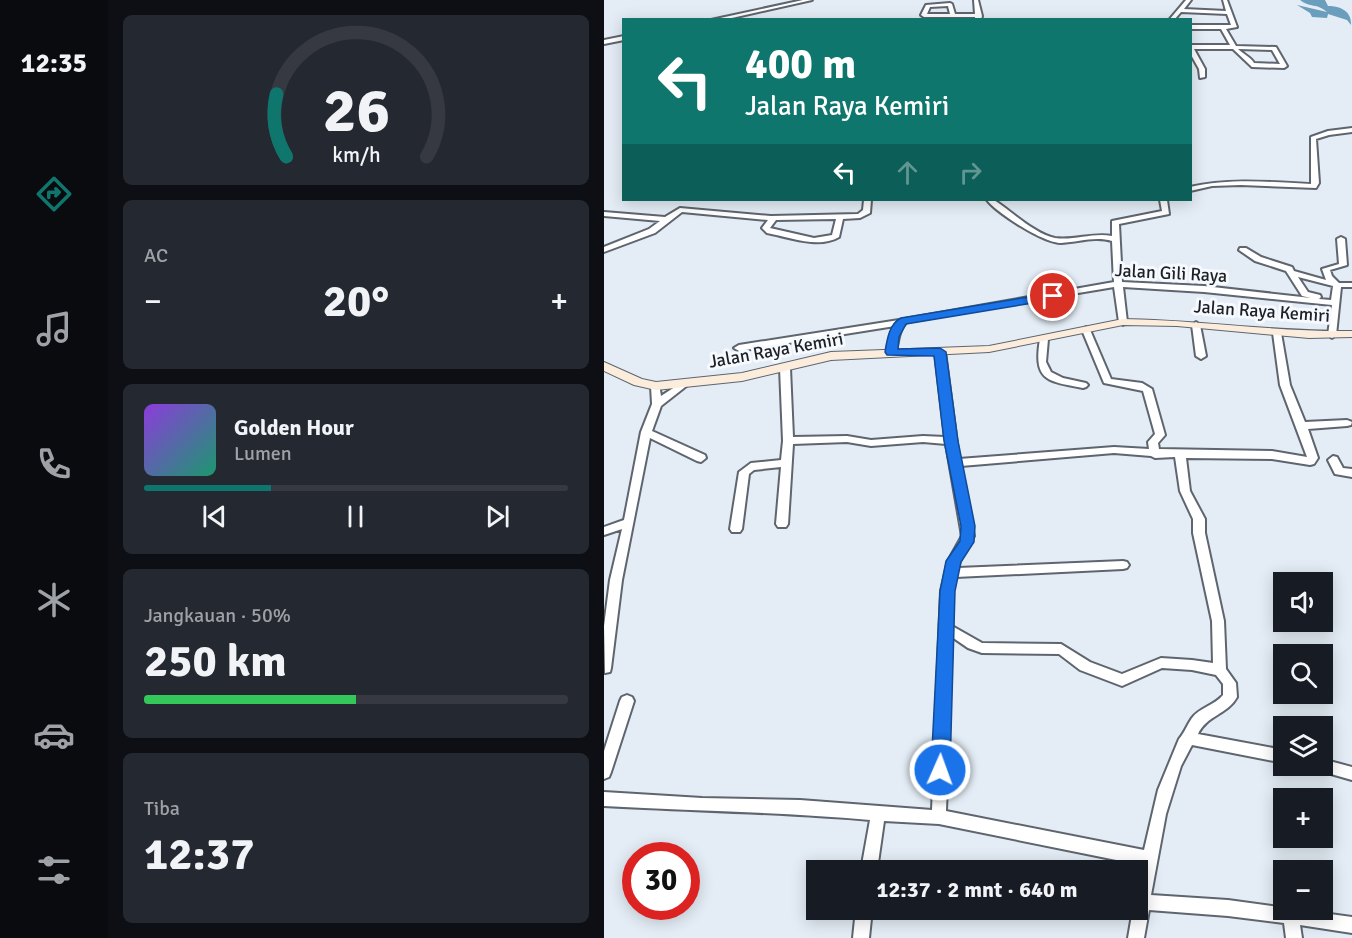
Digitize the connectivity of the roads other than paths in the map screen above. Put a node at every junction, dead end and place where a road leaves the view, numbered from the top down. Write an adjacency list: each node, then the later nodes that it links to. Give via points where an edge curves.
1 (780, 0): 6 (street)
2 (810, 0): 6 (street)
3 (976, 0): 11 (street)
4 (1189, 0): 7 (street)
5 (1225, 0): 8 (street)
6 (795, 3): 10 (street)
7 (1179, 10): 8 (street); 12 (street)
8 (1227, 13): 14 (street, via 1234,27)
9 (953, 15): 9 (street, via 924,15 928,6 950,4); 11 (street)
10 (724, 18)
11 (978, 18)
12 (1173, 18)
13 (1192, 27): 14 (street)
14 (1223, 27): 18 (street)
15 (622, 38): 16 (street)
16 (604, 42)
17 (1192, 47): 18 (street)
18 (1235, 47): 18 (street, via 1252,65 1284,66 1274,48)
19 (1192, 49): 20 (street)
20 (1202, 77)
21 (1351, 130): 22 (street, via 1314,138 1313,186 1241,183)
22 (1192, 189)
23 (867, 201): 27 (street, via 865,214)
24 (992, 201): 31 (street, via 1047,238 1104,236)
25 (1164, 201): 31 (street, via 1164,213 1115,223)
26 (604, 214): 29 (street)
27 (840, 216): 28 (street); 28 (street, via 835,237 822,241 767,230)
28 (774, 218): 29 (street, via 684,209)
29 (668, 220): 32 (street, via 652,231)
30 (1341, 239): 36 (street, via 1344,264 1326,269)
31 (1116, 240): 35 (street)
32 (604, 250)
33 (1243, 250): 34 (street)
34 (1292, 273): 36 (street); 38 (street, via 1305,294)
35 (1118, 284): 38 (street, Jalan Gili Raya); 39 (street, Jalan Gili Raya); 40 (street)
36 (1337, 285): 37 (street); 38 (street)
37 (1351, 285)
38 (1332, 303): 45 (street)
39 (901, 322): 47 (street, Jalan Gili Raya); 48 (street)
40 (1123, 322): 41 (street, Jalan Raya Kemiri); 42 (street, Jalan Raya Kemiri)
41 (1196, 325): 43 (street, Jalan Raya Kemiri); 50 (street)
42 (1086, 330): 46 (street, Jalan Raya Kemiri); 62 (street, via 1107,381 1147,389 1160,428 1160,435 1153,442)
43 (1277, 333): 45 (street, Jalan Raya Kemiri); 58 (street, via 1285,385)
44 (1351, 334): 45 (street, Jalan Raya Kemiri)
45 (1332, 335)
46 (1044, 339): 49 (street, Jalan Raya Kemiri, via 989,349); 54 (street, via 1040,359 1046,374)
47 (739, 348)
48 (891, 352): 49 (street, Jalan Raya Kemiri); 52 (street, Jalan Raya Kemiri, via 822,357)
49 (940, 352): 61 (street)
50 (1201, 356)
51 (604, 366): 55 (street, Jalan Raya Kemiri)
52 (785, 368): 53 (street, Jalan Raya Kemiri); 60 (street)
53 (684, 384): 55 (street, Jalan Raya Kemiri); 56 (street)
54 (1083, 385)
55 (656, 386): 56 (street)
56 (657, 404): 59 (street)
57 (1347, 423): 58 (street)
58 (1302, 427): 63 (street, via 1313,458 1310,461 1272,455)
59 (646, 432): 64 (street); 69 (street)
60 (788, 441): 61 (street); 66 (street)
61 (951, 441): 67 (street)
62 (1155, 454): 63 (street); 67 (street, via 1114,450)
63 (1180, 454): 77 (street, via 1185,491 1199,519 1218,621)
64 (701, 458)
65 (1333, 460): 68 (street, via 1339,471)
66 (787, 463): 70 (street); 71 (street, via 751,467 744,472)
67 (955, 463): 74 (street, via 968,536)
68 (1351, 472)
69 (629, 522): 72 (street); 76 (street, via 616,580)
70 (782, 524)
71 (736, 529)
72 (604, 531)
73 (1123, 565): 74 (street)
74 (950, 573): 75 (street)
75 (946, 629): 77 (street, via 962,634 971,644 982,648 1061,649 1085,666 1122,680 1161,663); 86 (street)
76 (605, 668)
77 (1220, 670): 79 (street, via 1229,683 1230,697 1196,721)
78 (627, 701): 82 (street)
79 (1189, 738): 80 (street); 87 (street, via 1162,800)
80 (1273, 755)
81 (1333, 768): 83 (street)
82 (604, 772)
83 (1351, 774)
84 (604, 799): 85 (street)
85 (877, 814): 86 (street); 88 (street)
86 (939, 817): 87 (street)
87 (1151, 859): 89 (street)
88 (870, 860)
89 (1148, 875)
90 (1148, 902): 91 (street)
91 (1273, 914)
92 (863, 920): 97 (street)
93 (1140, 920): 98 (street)
94 (1292, 920): 99 (street)
95 (1318, 920): 96 (street)
96 (1351, 925)
97 (861, 938)
98 (1136, 938)
99 (1294, 938)

